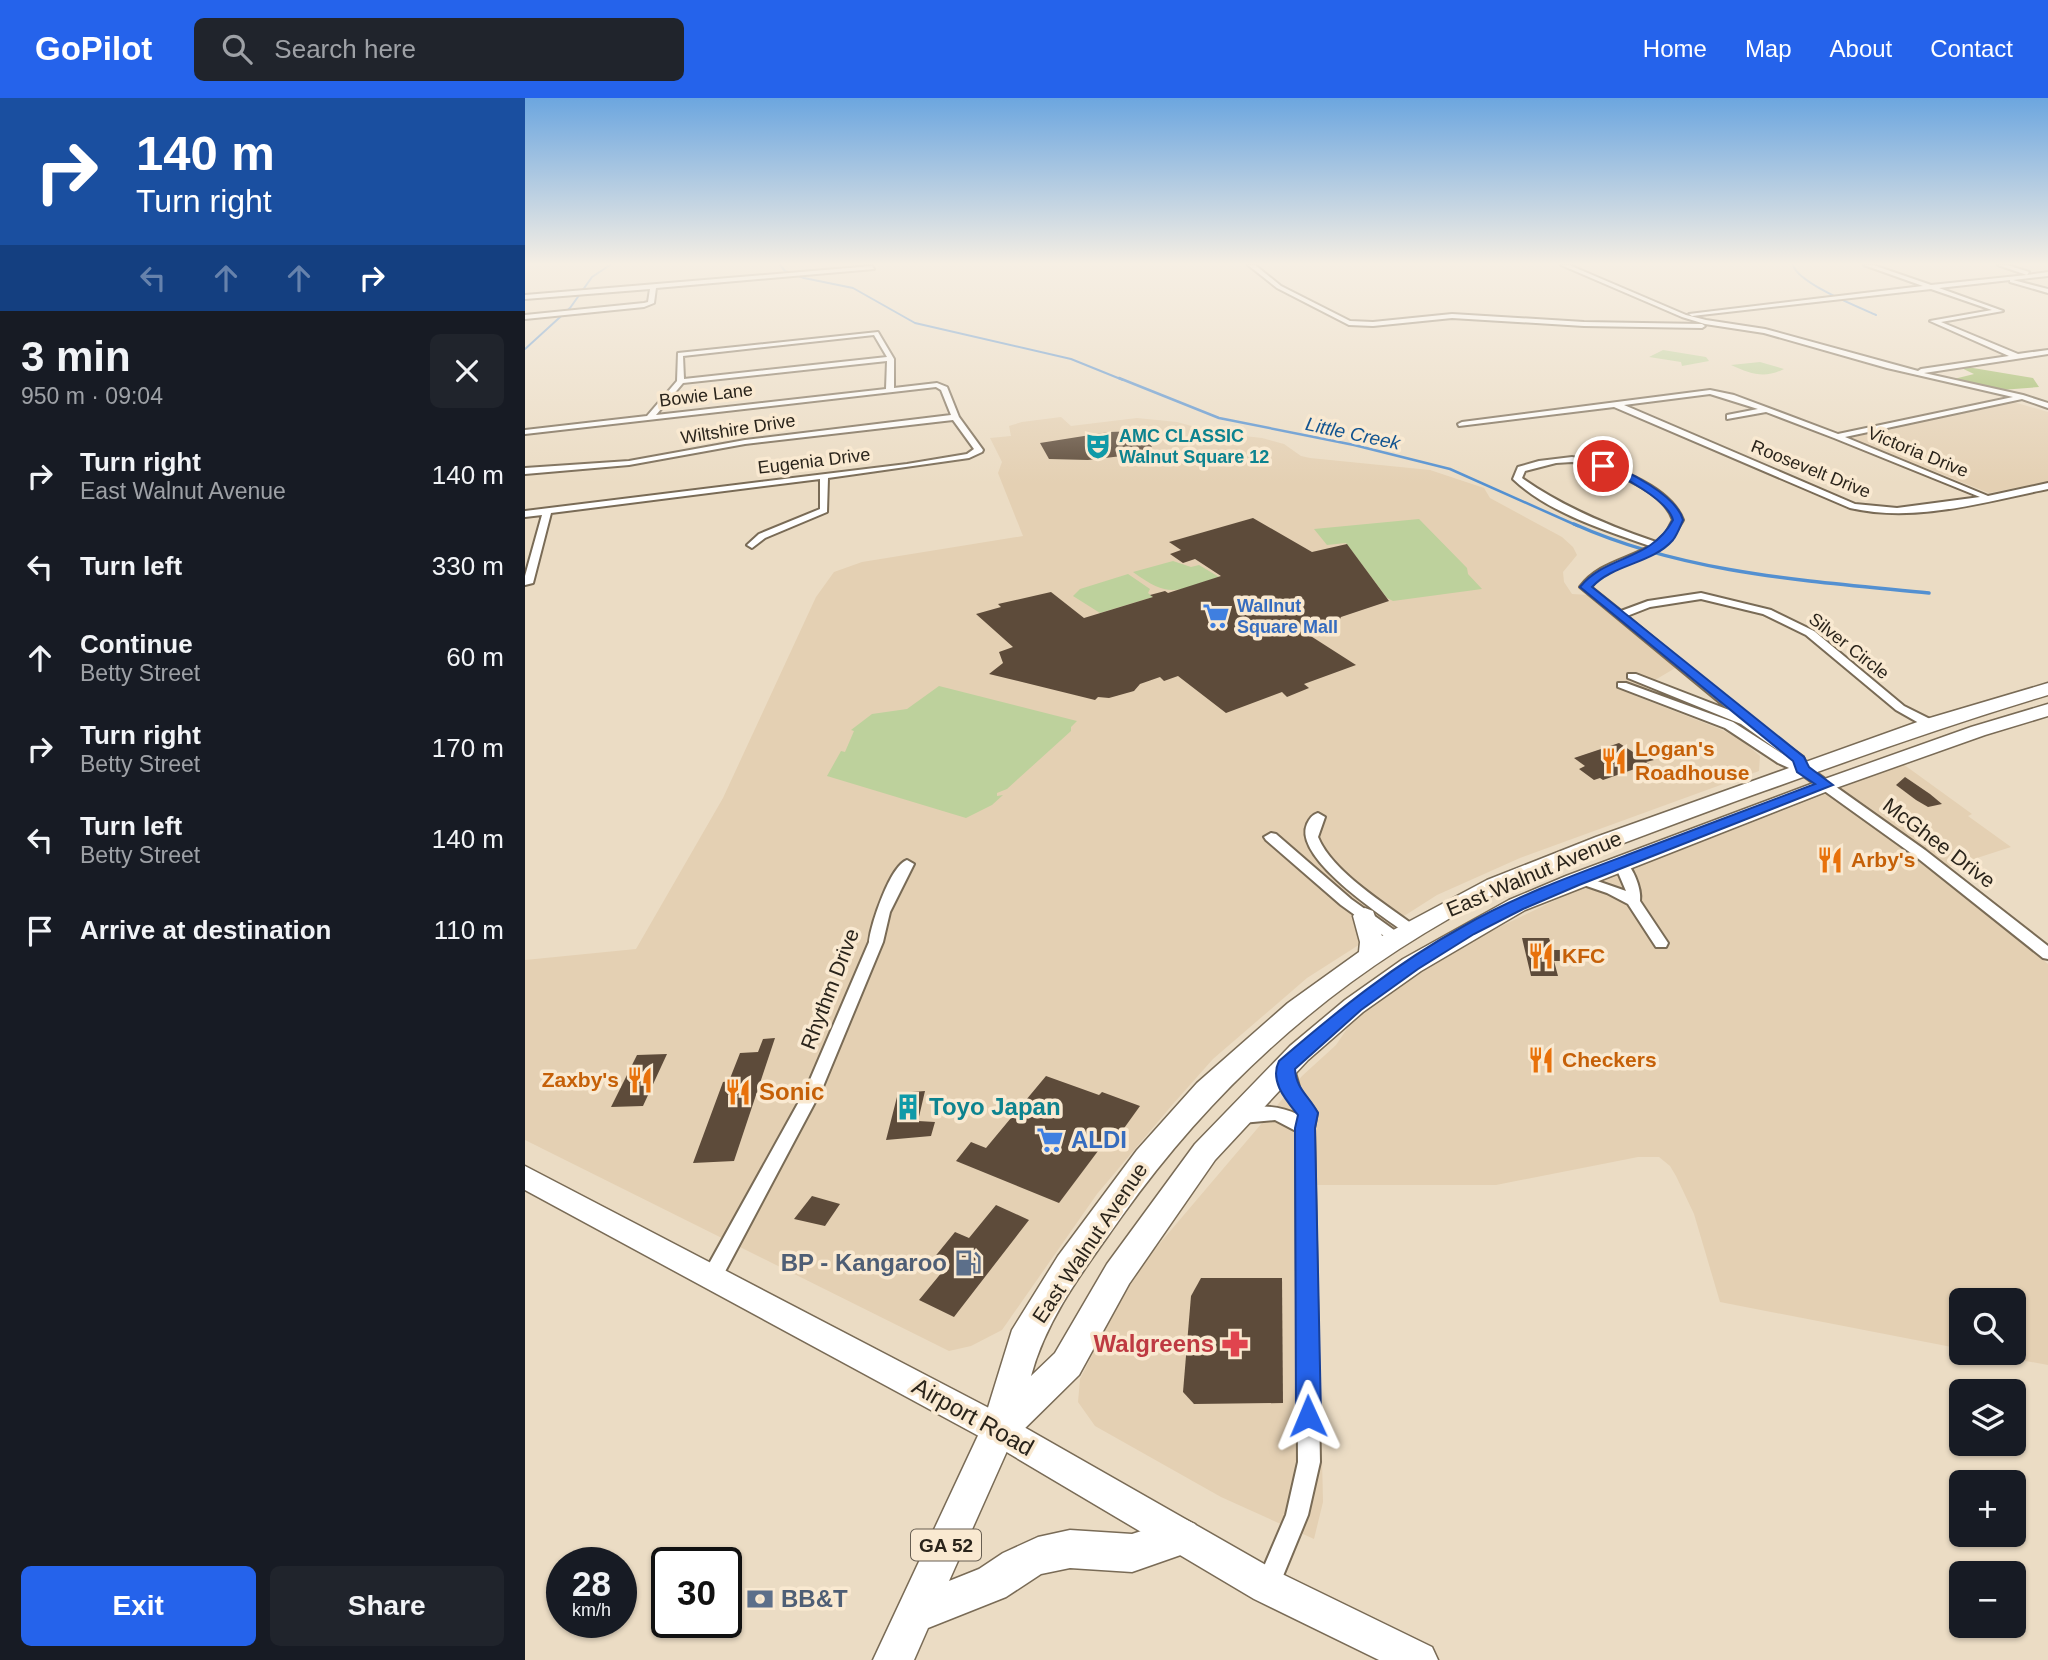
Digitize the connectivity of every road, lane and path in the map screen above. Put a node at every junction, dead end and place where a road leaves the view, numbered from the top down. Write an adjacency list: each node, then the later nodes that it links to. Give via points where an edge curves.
1 (834, 338): 9 (street, via 680,354)
2 (879, 338): 7 (street)
3 (1791, 338): 8 (street)
4 (1973, 338): 6 (street)
5 (2048, 352): 6 (street)
6 (2018, 357): 8 (street)
7 (891, 359): 9 (street); 10 (street)
8 (1910, 373): 11 (street)
9 (681, 381): 17 (street)
10 (890, 390): 16 (street, Eugenia Drive, via 937,385 944,389); 17 (street, Bowie Lane)
11 (2023, 397): 13 (street); 20 (street)
12 (1613, 403): 14 (street, Victoria Drive, via 1710,392); 18 (street, Victoria Drive); 24 (street, Roosevelt Drive, via 1864,509 1891,513)
13 (2048, 406)
14 (1766, 410): 15 (street); 20 (street, Victoria Drive)
15 (1730, 416)
16 (955, 417): 21 (street, Wiltshire Drive, via 745,442 640,461); 22 (street, Eugenia Drive, via 979,450 969,456)
17 (649, 418): 19 (street, Bowie Lane)
18 (1462, 424)
19 (525, 432)
20 (1837, 436): 24 (street, Victoria Drive)
21 (525, 471)
22 (824, 475): 25 (street, Eugenia Drive); 27 (street, via 824,510 762,536)
23 (2048, 486): 24 (street, Roosevelt Drive)
24 (1987, 497)
25 (547, 511): 26 (street, Eugenia Drive); 29 (street)
26 (525, 514)
27 (752, 545)
28 (1658, 546): 28 (street, via 1604,527 1536,494 1517,479 1521,469 1564,459 1619,471 1676,513 1675,530); 30 (street, via 1598,574 1585,587)
29 (528, 583)
30 (1619, 615): 33 (street, Silver Circle, via 1648,604 1701,596 1767,612 1810,633 1900,708); 34 (street)
31 (2048, 690): 33 (main road, East Walnut Avenue / GA 52)
32 (2048, 710): 36 (main road, East Walnut Avenue / GA 52)
33 (1930, 724): 35 (main road, East Walnut Avenue / GA 52)
34 (1755, 726): 35 (street, via 1799,760); 35 (street, via 1627,681 1729,725 1784,763)
35 (1802, 769): 36 (street, McGhee Drive); 44 (main road, East Walnut Avenue / GA 52, via 1495,885)
36 (1826, 785): 39 (main road, East Walnut Avenue / GA 52); 46 (street, McGhee Drive)
37 (1318, 817): 44 (street, via 1311,839 1319,855)
38 (1271, 837): 43 (street)
39 (1621, 863): 41 (main road, East Walnut Avenue / GA 52); 42 (street, via 1635,894)
40 (907, 864): 52 (street, Rhythm Drive, via 814,1089)
41 (1580, 879): 42 (street); 48 (main road, East Walnut Avenue / GA 52, via 1505,911 1412,965 1354,1006)
42 (1633, 901): 45 (street)
43 (1366, 916): 44 (street); 47 (main road)
44 (1403, 934): 47 (main road, East Walnut Avenue / GA 52)
45 (1661, 943)
46 (2048, 954)
47 (1371, 955): 53 (main road, East Walnut Avenue / GA 52, via 1244,1055 1147,1158 1069,1266 1024,1341)
48 (1286, 1066): 49 (main road, East Walnut Avenue / GA 52); 50 (street, via 1292,1094 1308,1113)
49 (1237, 1117): 50 (street, via 1272,1111); 53 (main road, East Walnut Avenue / GA 52, via 1146,1232 1067,1364)
50 (1305, 1128): 55 (street, via 1309,1462 1297,1516)
51 (525, 1177): 52 (street, Airport Road)
52 (712, 1277): 53 (street, Airport Road)
53 (999, 1430): 54 (street, Airport Road); 56 (main road, East Walnut Avenue / GA 52)
54 (1182, 1537): 55 (street, Airport Road); 56 (main road, via 1132,1553 1070,1549 1038,1556 992,1583)
55 (1267, 1586): 58 (street, Airport Road)
56 (914, 1614): 57 (main road, East Walnut Avenue / GA 52)
57 (893, 1660)
58 (1419, 1660)

